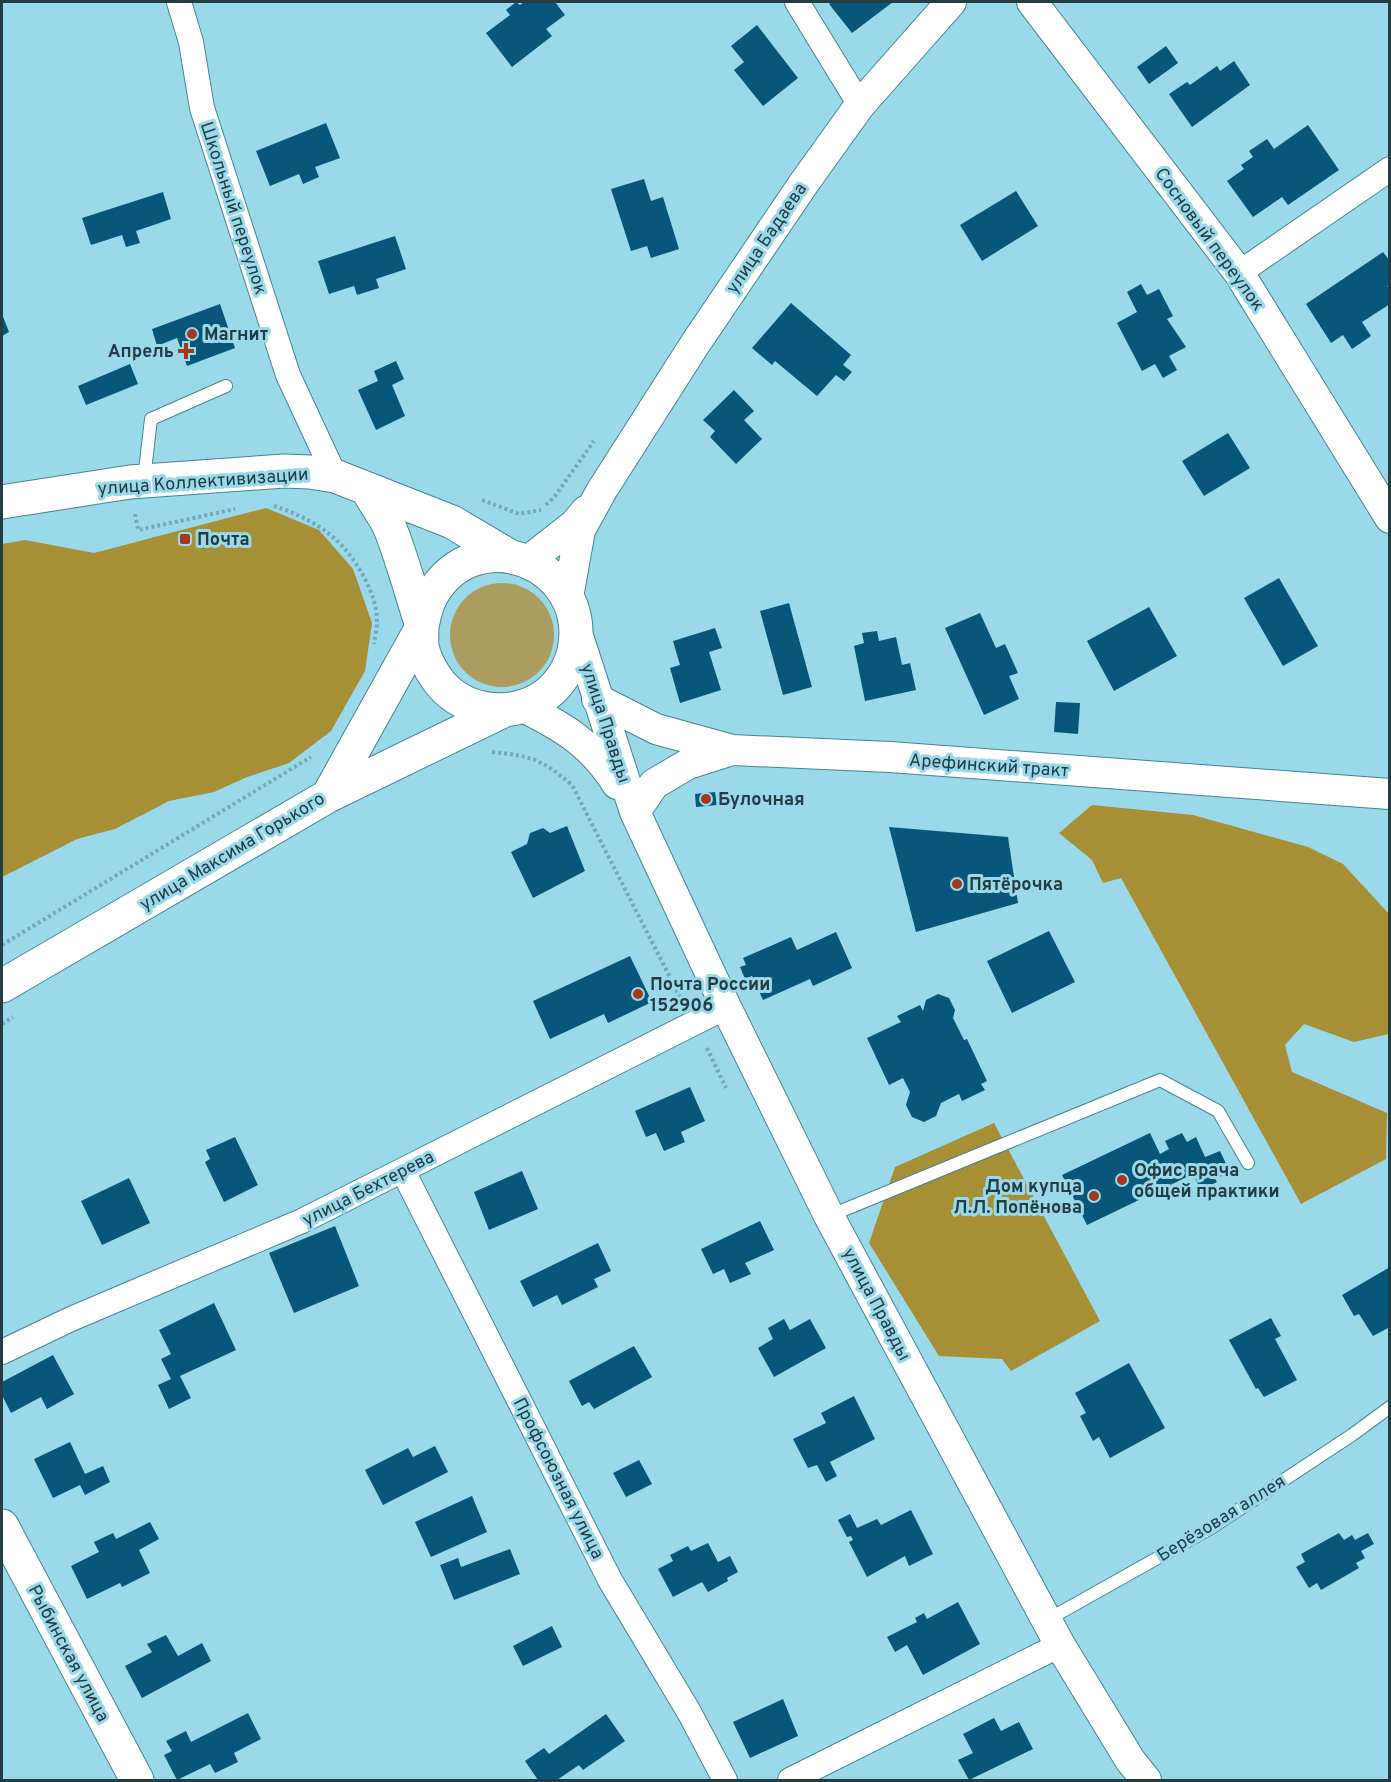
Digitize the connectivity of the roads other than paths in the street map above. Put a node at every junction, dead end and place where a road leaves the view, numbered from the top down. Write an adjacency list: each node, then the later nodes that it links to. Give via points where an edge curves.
1 (179, 2): 9 (street, Школьный переулок, via 191,42 202,108 288,375)
2 (797, 2): 5 (street)
3 (951, 2): 5 (street, улица Бадаева)
4 (1032, 2): 7 (street, Сосновый переулок)
5 (860, 105): 12 (street, улица Бадаева, via 725,297)
6 (1389, 170): 7 (street)
7 (1239, 273): 14 (street, Сосновый переулок)
8 (226, 386): 10 (lane, via 151,419)
9 (335, 476): 10 (main road, улица Коллективизации, via 284,471); 11 (main road, улица Коллективизации)
10 (144, 481): 13 (main road, улица Коллективизации)
11 (367, 489): 15 (main road, улица Коллективизации, via 452,522); 17 (main road, via 389,527)
12 (602, 490): 15 (street, улица Бадаева, via 575,524); 16 (street, улица Бадаева, via 580,530)
13 (2, 502)
14 (1389, 518)
15 (520, 559): 16 (main road, via 544,570); 17 (main road, via 492,556 458,567 433,592)
16 (568, 597): 18 (main road)
17 (422, 627): 20 (main road, via 428,663 451,693 467,704 486,709); 23 (main road, улица Максима Горького)
18 (577, 633): 19 (street, улица Правды); 20 (main road, via 567,671 556,686 541,698)
19 (597, 699): 21 (street, Арефинский тракт, via 656,729); 24 (street, улица Правды)
20 (514, 708): 23 (main road, улица Максима Горького); 24 (street, улица Правды, via 556,723 580,739 606,767)
21 (732, 750): 22 (street, Арефинский тракт); 24 (street, via 688,764 654,784)
22 (1389, 794)
23 (328, 796): 25 (main road, улица Максима Горького)
24 (635, 812): 26 (street, улица Правды)
25 (2, 986)
26 (726, 1007): 28 (street, улица Бехтерева); 29 (street, улица Правды)
27 (1248, 1163): 29 (lane, via 1218,1111 1160,1080)
28 (403, 1171): 30 (street, улица Бехтерева, via 302,1221 70,1319); 35 (street, Профсоюзная улица, via 610,1580)
29 (829, 1216): 33 (street, улица Правды)
30 (2, 1352)
31 (1389, 1407): 33 (lane, Берёзовая аллея)
32 (2, 1526): 34 (main road, Рыбинская улица)
33 (1054, 1633): 36 (street, Берёзовая аллея); 37 (street, улица Правды, via 1130,1761)
34 (137, 1780)
35 (725, 1780)
36 (790, 1780)
37 (1146, 1780)

